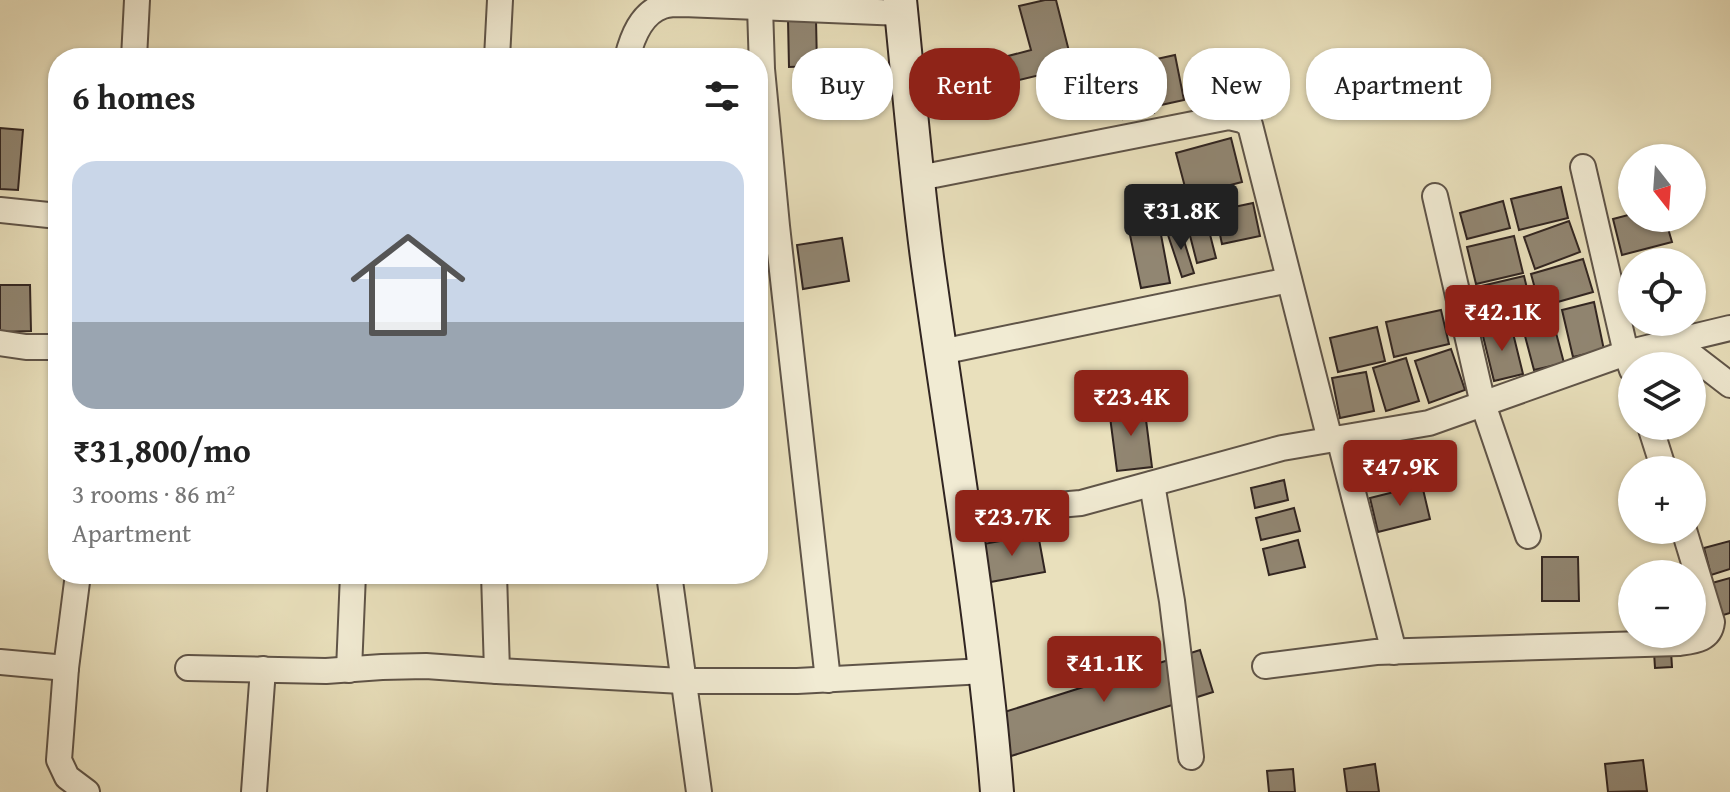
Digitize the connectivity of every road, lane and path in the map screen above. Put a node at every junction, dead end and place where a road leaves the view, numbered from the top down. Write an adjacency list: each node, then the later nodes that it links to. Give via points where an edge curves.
1 (137, 0): 5 (street)
2 (500, 0): 6 (street)
3 (901, 6): 4 (street); 11 (street)
4 (760, 7): 7 (street, via 663,6 648,15); 8 (street)
5 (135, 48)
6 (498, 48)
7 (629, 48)
8 (761, 48)
9 (768, 132): 44 (street)
10 (1583, 167): 21 (street)
11 (919, 178): 15 (street, via 1188,124 1242,120 1250,125); 20 (street)
12 (1435, 196): 25 (street)
13 (0, 210): 14 (street)
14 (48, 215)
15 (1289, 280): 20 (street); 26 (street)
16 (1730, 328): 17 (street)
17 (1673, 341): 22 (street); 24 (street)
18 (0, 343): 19 (street)
19 (48, 347)
20 (941, 352): 28 (street)
21 (1627, 352)
22 (1650, 352)
23 (1618, 365): 25 (street)
24 (1730, 385)
25 (1483, 404): 26 (street, via 1429,423); 29 (street)
26 (1334, 439): 27 (street); 35 (street)
27 (1152, 484): 28 (street, via 1081,503); 46 (street)
28 (965, 513): 43 (street)
29 (1528, 536)
30 (1688, 544): 35 (street, via 1712,622 1702,640)
31 (77, 584): 38 (street)
32 (353, 584): 41 (street)
33 (494, 584): 42 (street)
34 (670, 584): 45 (street)
35 (1394, 652): 37 (street)
36 (0, 662): 38 (street)
37 (1265, 666)
38 (66, 668): 47 (street, via 59,760 67,777)
39 (188, 668): 40 (street)
40 (263, 669): 41 (street); 48 (street)
41 (349, 670): 42 (street, via 426,666)
42 (497, 671): 45 (street)
43 (985, 671): 44 (street); 50 (street)
44 (828, 680): 45 (street)
45 (682, 681): 49 (street)
46 (1191, 757)
47 (87, 792)
48 (254, 792)
49 (699, 792)
50 (997, 792)

